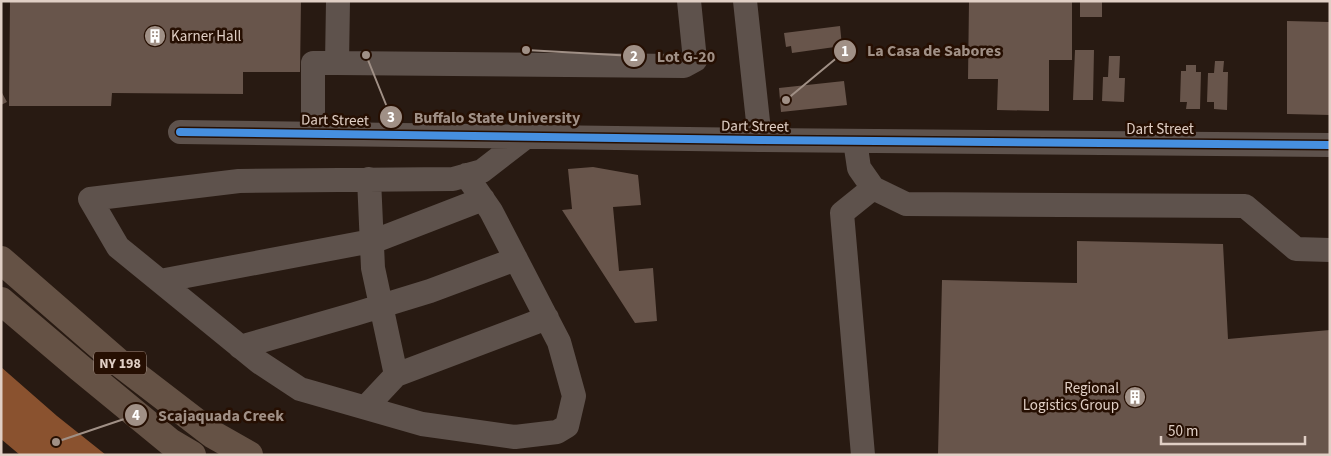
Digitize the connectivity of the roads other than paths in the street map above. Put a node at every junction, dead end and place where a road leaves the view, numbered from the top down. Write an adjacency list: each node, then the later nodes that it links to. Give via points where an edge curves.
1 (338, 1): 4 (street)
2 (689, 1): 4 (street, via 695,60 684,66)
3 (745, 1): 8 (street)
4 (337, 64): 6 (street, via 313,62)
5 (180, 132): 6 (street, Dart Street)
6 (313, 134): 7 (street, Dart Street)
7 (526, 137): 8 (street, Dart Street); 11 (street, via 482,171)
8 (760, 140): 9 (street, Dart Street)
9 (855, 141): 10 (street, Dart Street); 13 (street, via 859,168)
10 (1330, 145)
11 (466, 175): 12 (street); 14 (street)
12 (369, 180): 15 (street); 19 (street, via 239,181 90,199 118,247)
13 (873, 188): 16 (street, via 906,204 1245,206 1296,250); 28 (street, via 842,213)
14 (483, 199): 15 (street); 17 (street)
15 (372, 240): 19 (street); 21 (street, via 373,268)
16 (1330, 250)
17 (516, 259): 21 (street); 22 (street)
18 (1, 260): 27 (highway, NY 198, via 117,361 212,434)
19 (160, 281): 23 (street)
20 (1, 301): 26 (highway, NY 198, via 170,442)
21 (381, 306): 23 (street); 24 (street)
22 (547, 318): 24 (street); 25 (street, via 560,342 574,396 567,426 557,432 515,437 422,424)
23 (240, 347): 25 (street, via 300,389)
24 (396, 375): 25 (street)
25 (366, 407)
26 (192, 455)
27 (249, 455)
28 (863, 455)

